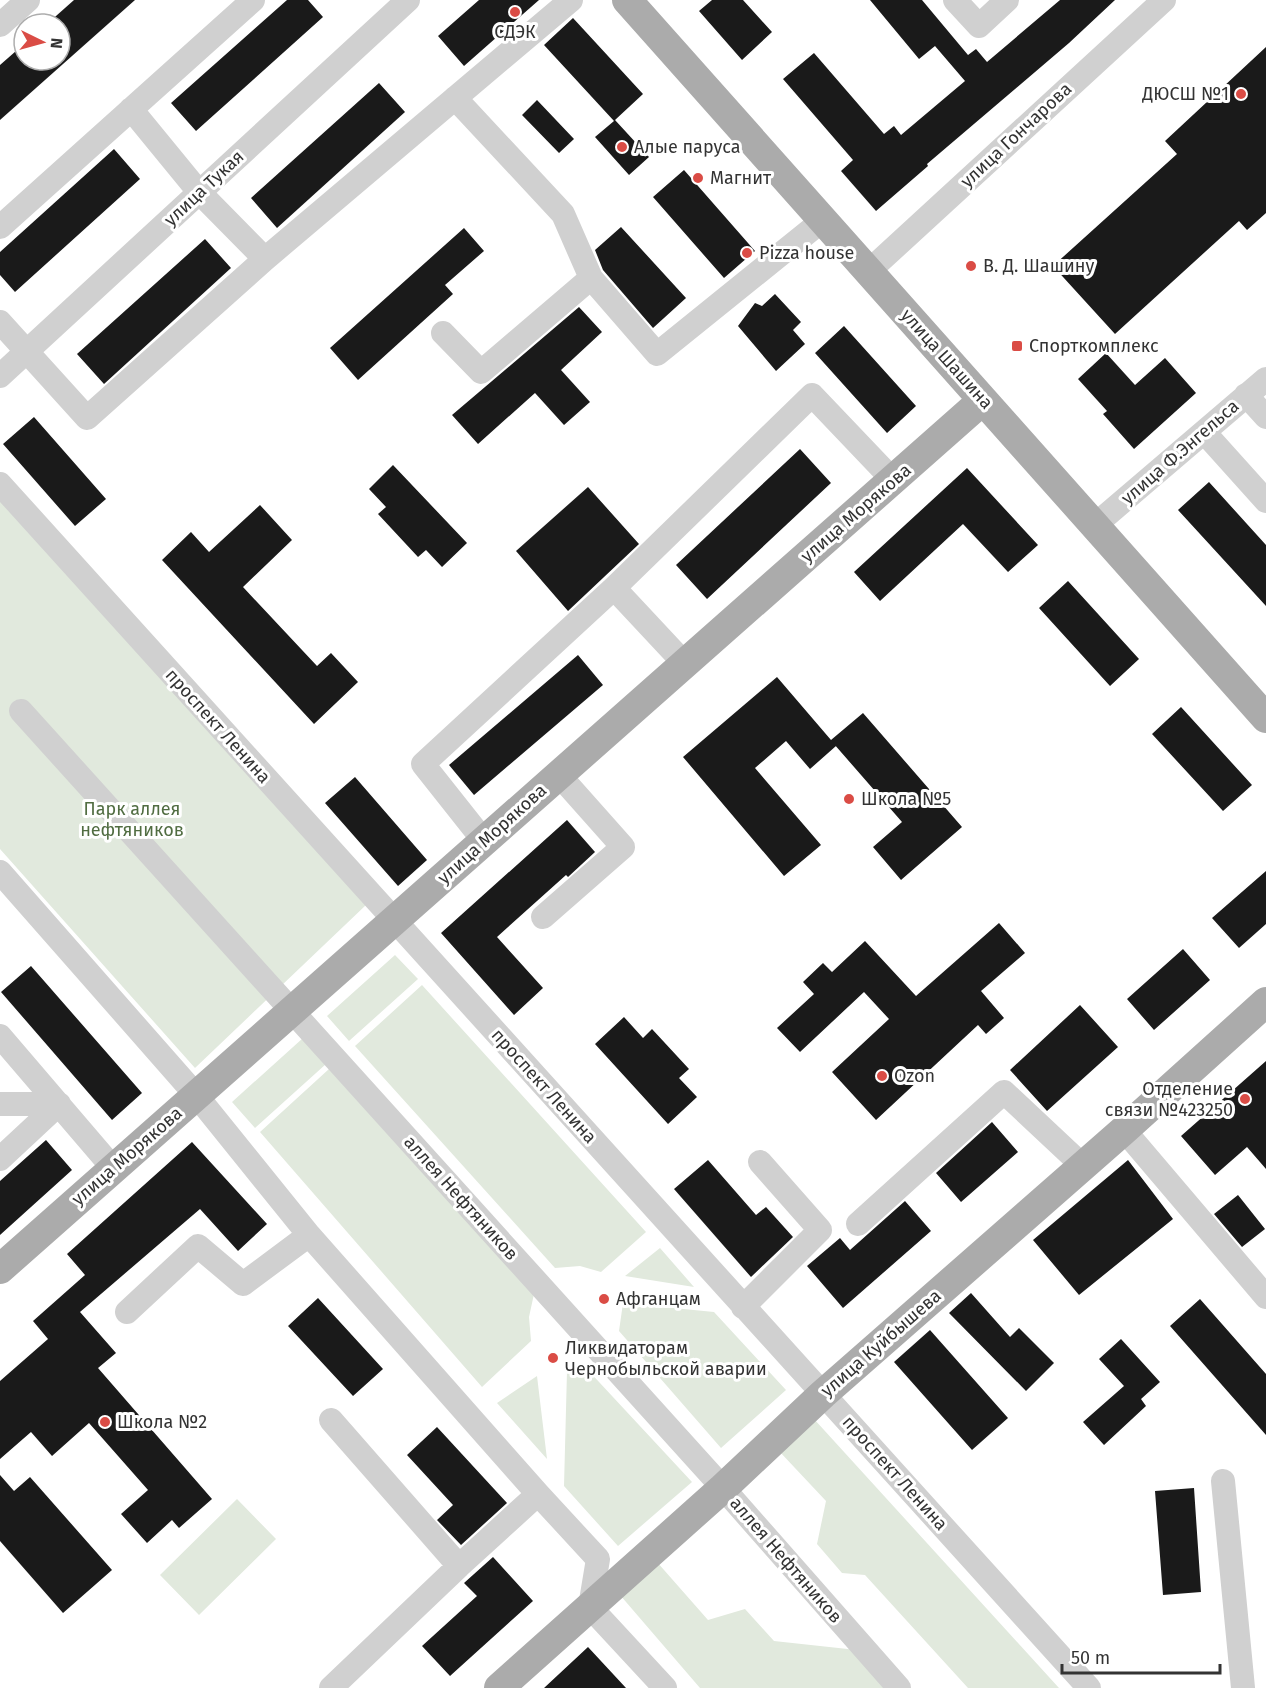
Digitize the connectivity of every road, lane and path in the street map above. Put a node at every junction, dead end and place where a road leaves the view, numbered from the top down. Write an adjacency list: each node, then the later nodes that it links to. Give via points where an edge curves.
1 (28, 0): 9 (street)
2 (253, 0): 11 (street)
3 (570, 0): 10 (street)
4 (627, 0): 13 (main road, улица Шашина)
5 (955, 0): 6 (street, via 979,26)
6 (1007, 0)
7 (1164, 0): 16 (street, улица Гончарова)
8 (393, 5): 12 (street, улица Тукая)
9 (0, 25)
10 (455, 98): 15 (street); 17 (street, via 563,214)
11 (131, 109): 12 (street); 14 (street)
12 (200, 192): 15 (street); 20 (street, улица Тукая)
13 (823, 220): 16 (main road, улица Шашина); 17 (street, via 657,354)
14 (0, 227)
15 (265, 258): 20 (street, via 87,418)
16 (869, 271): 24 (main road, улица Шашина)
17 (591, 278): 19 (street, via 482,372)
18 (0, 322): 20 (street)
19 (443, 333)
20 (27, 352): 21 (street, улица Тукая)
21 (0, 376)
22 (1266, 379): 23 (street, улица Ф.Энгельса)
23 (1246, 395): 25 (street); 26 (street, улица Ф.Энгельса)
24 (983, 400): 27 (main road, улица Морякова); 30 (main road, улица Шашина)
25 (1266, 417)
26 (1203, 432): 29 (street); 30 (street, улица Ф.Энгельса)
27 (893, 480): 31 (street, via 812,395); 32 (main road, улица Морякова)
28 (0, 484): 39 (street, проспект Ленина)
29 (1266, 501)
30 (1095, 525): 34 (main road, улица Шашина)
31 (614, 588): 32 (street); 36 (street, via 423,764)
32 (685, 664): 35 (main road, улица Морякова)
33 (21, 711): 41 (street, аллея Нефтяников)
34 (1266, 718)
35 (559, 775): 36 (main road, улица Морякова); 38 (street, via 623,847)
36 (484, 842): 39 (main road, улица Морякова)
37 (0, 872): 43 (street)
38 (543, 917)
39 (394, 921): 41 (main road, улица Морякова); 55 (street, проспект Ленина)
40 (1266, 1002): 46 (main road, улица Куйбышева)
41 (292, 1011): 43 (main road, улица Морякова); 60 (street, аллея Нефтяников)
42 (0, 1036): 45 (street)
43 (196, 1095): 50 (main road, улица Морякова); 52 (street)
44 (0, 1104): 45 (street)
45 (59, 1104): 47 (street); 50 (street)
46 (1124, 1130): 49 (main road, улица Куйбышева); 54 (street)
47 (0, 1159)
48 (760, 1162): 55 (street, via 820,1230)
49 (1083, 1166): 51 (street, via 1004,1092); 57 (main road, улица Куйбышева)
50 (113, 1168): 53 (main road, улица Морякова)
51 (858, 1224)
52 (309, 1235): 56 (street, via 243,1284 198,1246); 61 (street)
53 (0, 1269)
54 (1266, 1297)
55 (743, 1307): 57 (street, проспект Ленина)
56 (128, 1312)
57 (823, 1394): 60 (main road, улица Куйбышева); 68 (street, проспект Ленина)
58 (331, 1420): 62 (street)
59 (1223, 1481): 69 (street)
60 (723, 1488): 63 (main road, улица Куйбышева); 67 (street, аллея Нефтяников)
61 (538, 1494): 62 (street); 63 (street, via 598,1559)
62 (459, 1566): 64 (street)
63 (590, 1607): 65 (main road, улица Куйбышева); 66 (street)
64 (330, 1688)
65 (499, 1688)
66 (665, 1688)
67 (899, 1688)
68 (1089, 1688)
69 (1243, 1688)

